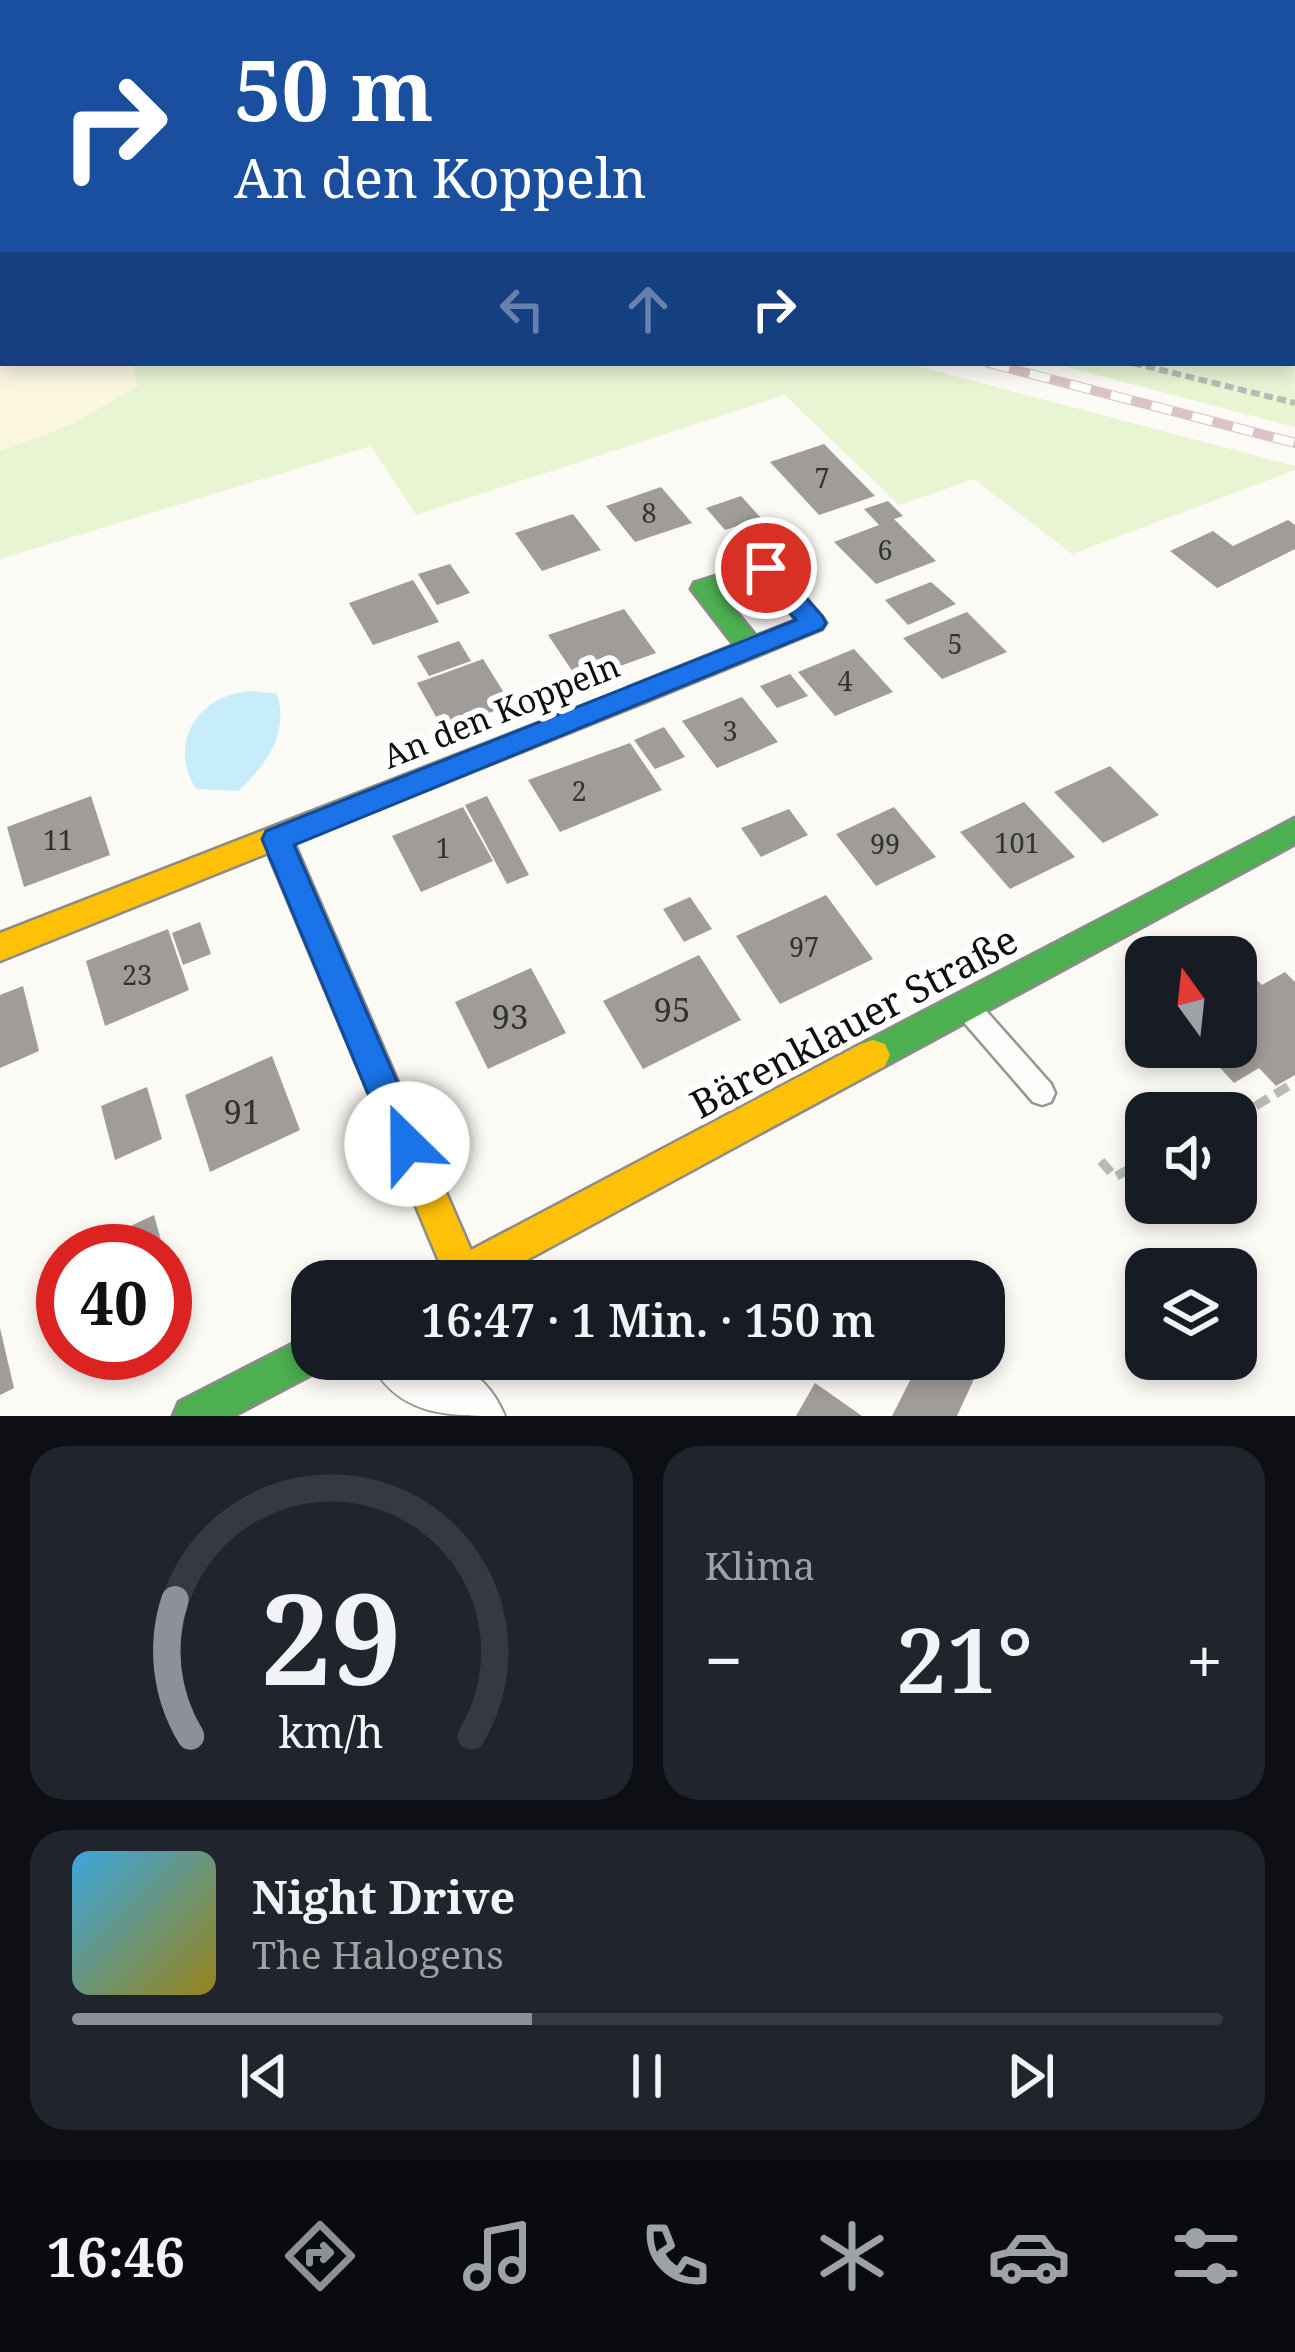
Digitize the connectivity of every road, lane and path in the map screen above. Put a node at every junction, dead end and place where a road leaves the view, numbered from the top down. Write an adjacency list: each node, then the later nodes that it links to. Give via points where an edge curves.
1 (1144, 366): 2 (path)
2 (1295, 404)
3 (751, 648): 5 (street, An den Koppeln)
4 (1295, 830): 7 (street, Bärenklauer Straße)
5 (277, 839): 6 (street, An den Koppeln); 13 (street)
6 (0, 946)
7 (966, 1007): 9 (lane); 14 (street, Bärenklauer Straße)
8 (1295, 1082): 10 (path)
9 (1042, 1093)
10 (1257, 1105)
11 (1101, 1161): 12 (path, via 1114,1177)
12 (1125, 1171)
13 (449, 1260)
14 (490, 1260)
15 (291, 1364): 17 (street)
16 (427, 1380): 18 (street)
17 (193, 1416)
18 (474, 1416)

